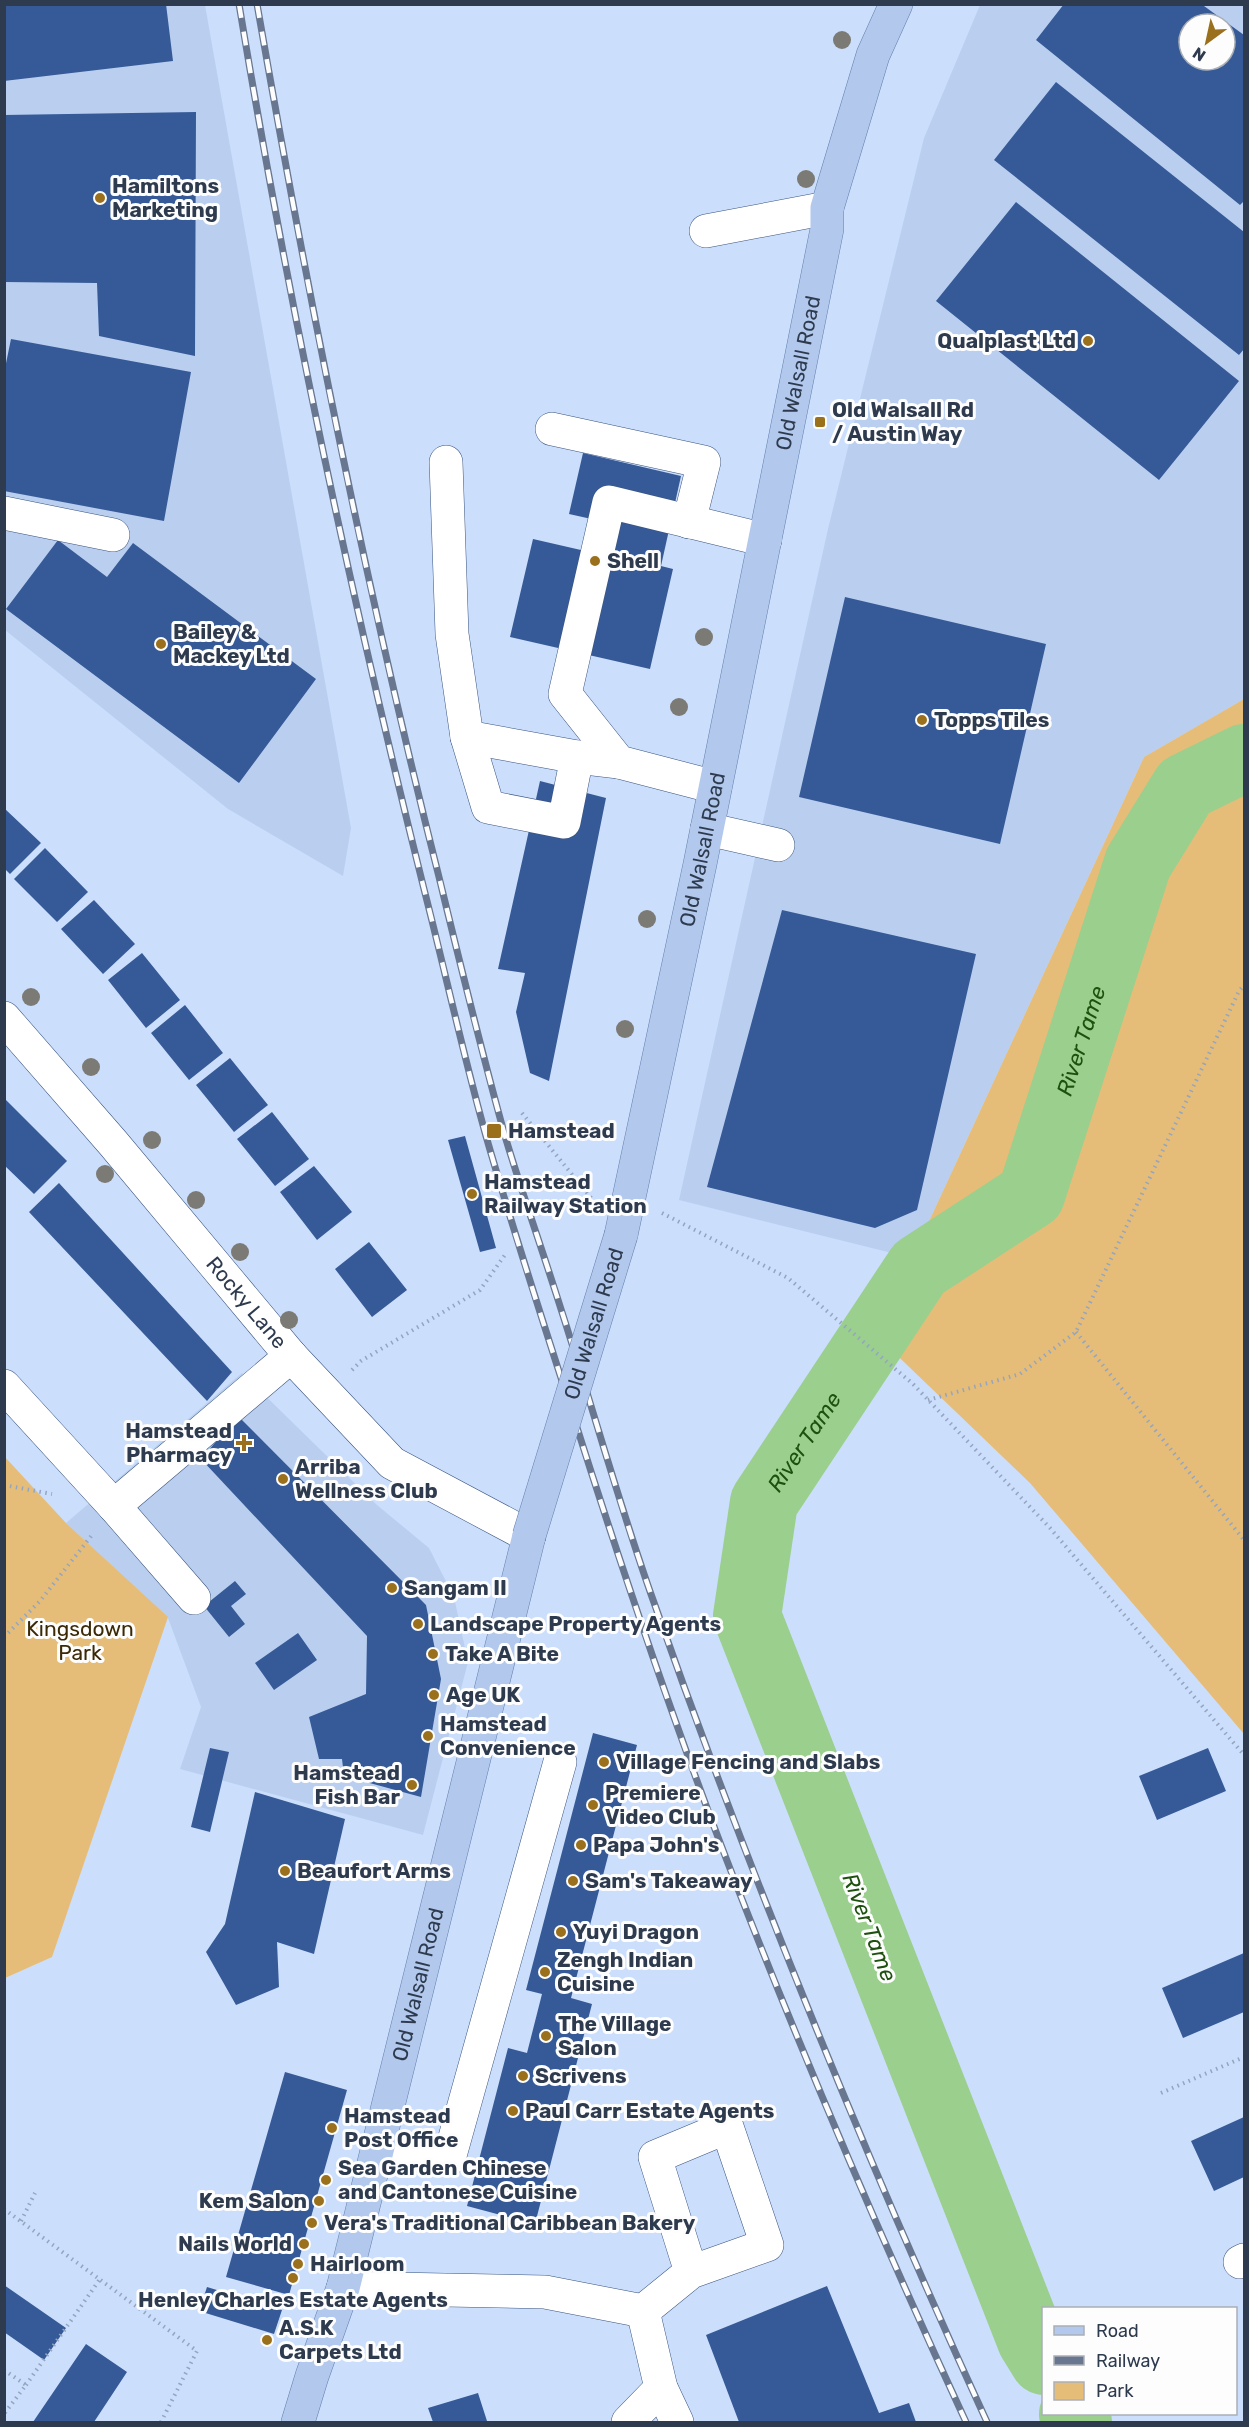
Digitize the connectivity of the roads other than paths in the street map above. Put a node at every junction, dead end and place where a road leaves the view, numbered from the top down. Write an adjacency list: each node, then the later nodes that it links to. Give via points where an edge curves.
1 (896, 4): 2 (main road, Old Walsall Road, via 873,55)
2 (827, 208): 3 (street); 9 (main road, Old Walsall Road, via 827,229)
3 (706, 231)
4 (552, 429): 7 (street, via 704,462)
5 (446, 462): 10 (street, via 452,634)
6 (4, 513): 8 (street)
7 (689, 522): 9 (street); 12 (street, via 609,502 565,694)
8 (113, 535)
9 (765, 540): 13 (main road, Old Walsall Road)
10 (467, 737): 11 (street); 11 (street, via 488,807 564,822)
11 (577, 757): 12 (street)
12 (619, 762): 13 (street)
13 (715, 787): 14 (main road, Old Walsall Road)
14 (707, 829): 15 (street); 20 (main road, Old Walsall Road, bridge, via 621,1235)
15 (778, 844)
16 (4, 1018): 17 (street, Rocky Lane)
17 (291, 1356): 19 (street); 20 (street, Rocky Lane, via 392,1463)
18 (4, 1386): 19 (street)
19 (114, 1506): 21 (street)
20 (529, 1536): 23 (main road, Old Walsall Road)
21 (194, 1598)
22 (560, 1762): 23 (street, via 448,2158)
23 (378, 2149): 25 (main road, Old Walsall Road)
24 (691, 2272): 26 (street)
25 (343, 2288): 26 (street, via 544,2292); 28 (main road, Old Walsall Road)
26 (644, 2311): 27 (street)
27 (661, 2388): 29 (street); 30 (street)
28 (297, 2422)
29 (628, 2422)
30 (676, 2422)

